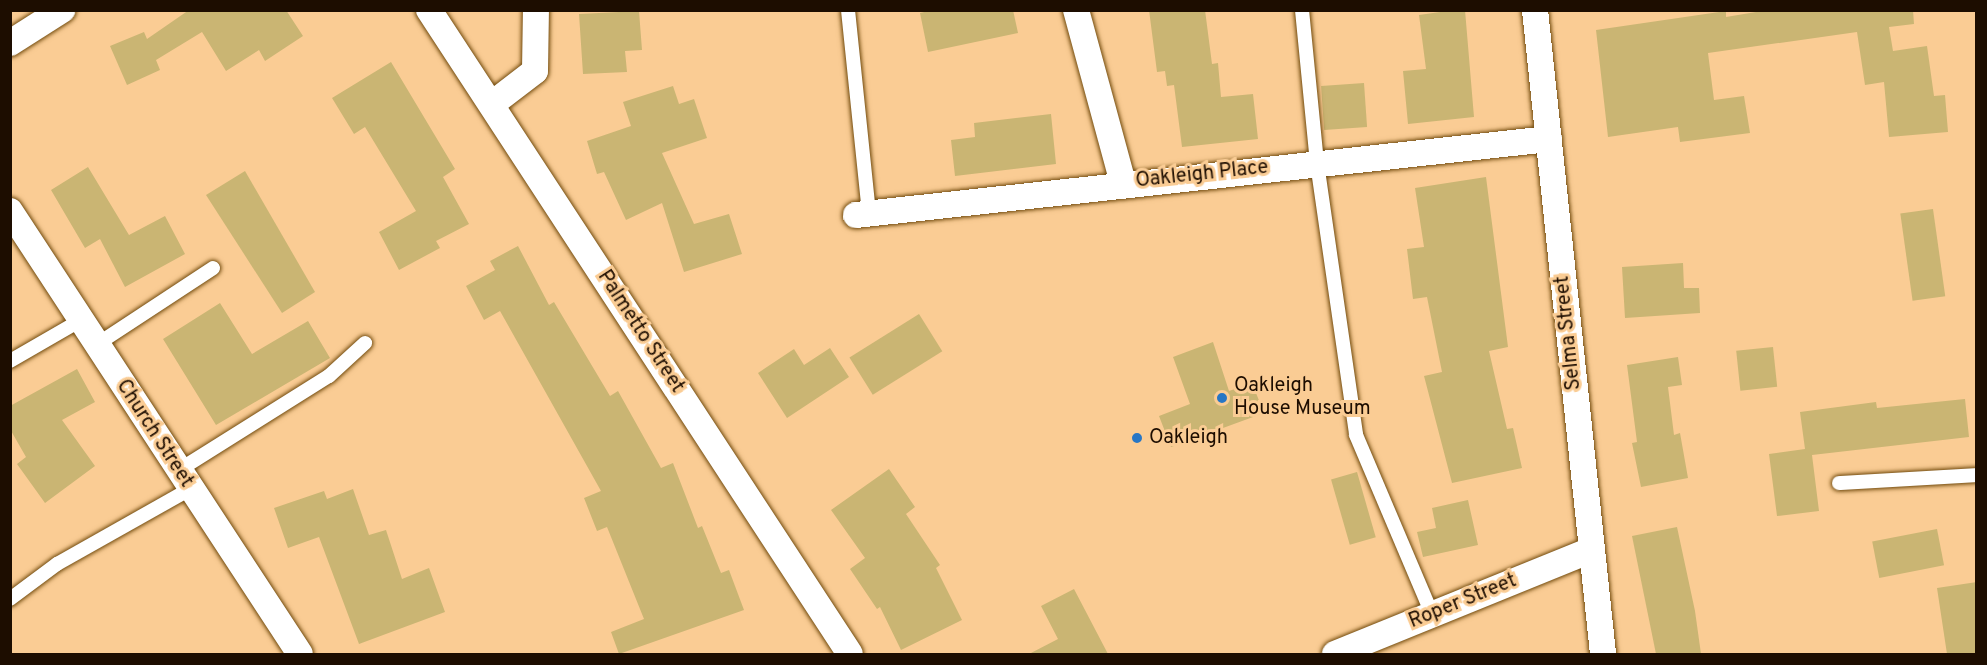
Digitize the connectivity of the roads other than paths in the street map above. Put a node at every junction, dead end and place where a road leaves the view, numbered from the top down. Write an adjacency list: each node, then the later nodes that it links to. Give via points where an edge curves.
1 (62, 10): 8 (street)
2 (429, 10): 9 (street, Palmetto Street)
3 (536, 10): 9 (street, via 535,70)
4 (848, 10): 14 (lane)
5 (1076, 10): 12 (street)
6 (1302, 10): 11 (lane)
7 (1535, 10): 10 (street, Selma Street)
8 (10, 44)
9 (492, 104): 27 (street, Palmetto Street)
10 (1549, 139): 11 (street, Oakleigh Place); 23 (street, Selma Street)
11 (1317, 163): 12 (street, Oakleigh Place); 25 (lane, via 1356,435)
12 (1123, 183): 14 (street, Oakleigh Place)
13 (10, 211): 16 (street, Church Street)
14 (863, 214)
15 (213, 268): 18 (lane)
16 (81, 320): 18 (street, Church Street); 19 (lane)
17 (365, 343): 21 (lane, via 329,376)
18 (96, 345): 21 (street, Church Street)
19 (10, 361)
20 (1977, 475): 22 (lane)
21 (184, 480): 24 (lane); 26 (street, Church Street)
22 (1839, 483)
23 (1591, 550): 25 (street, Roper Street); 29 (street, Selma Street)
24 (10, 599)
25 (1432, 615): 28 (street, Roper Street)
26 (300, 654)
27 (850, 654)
28 (1335, 654)
29 (1603, 654)

